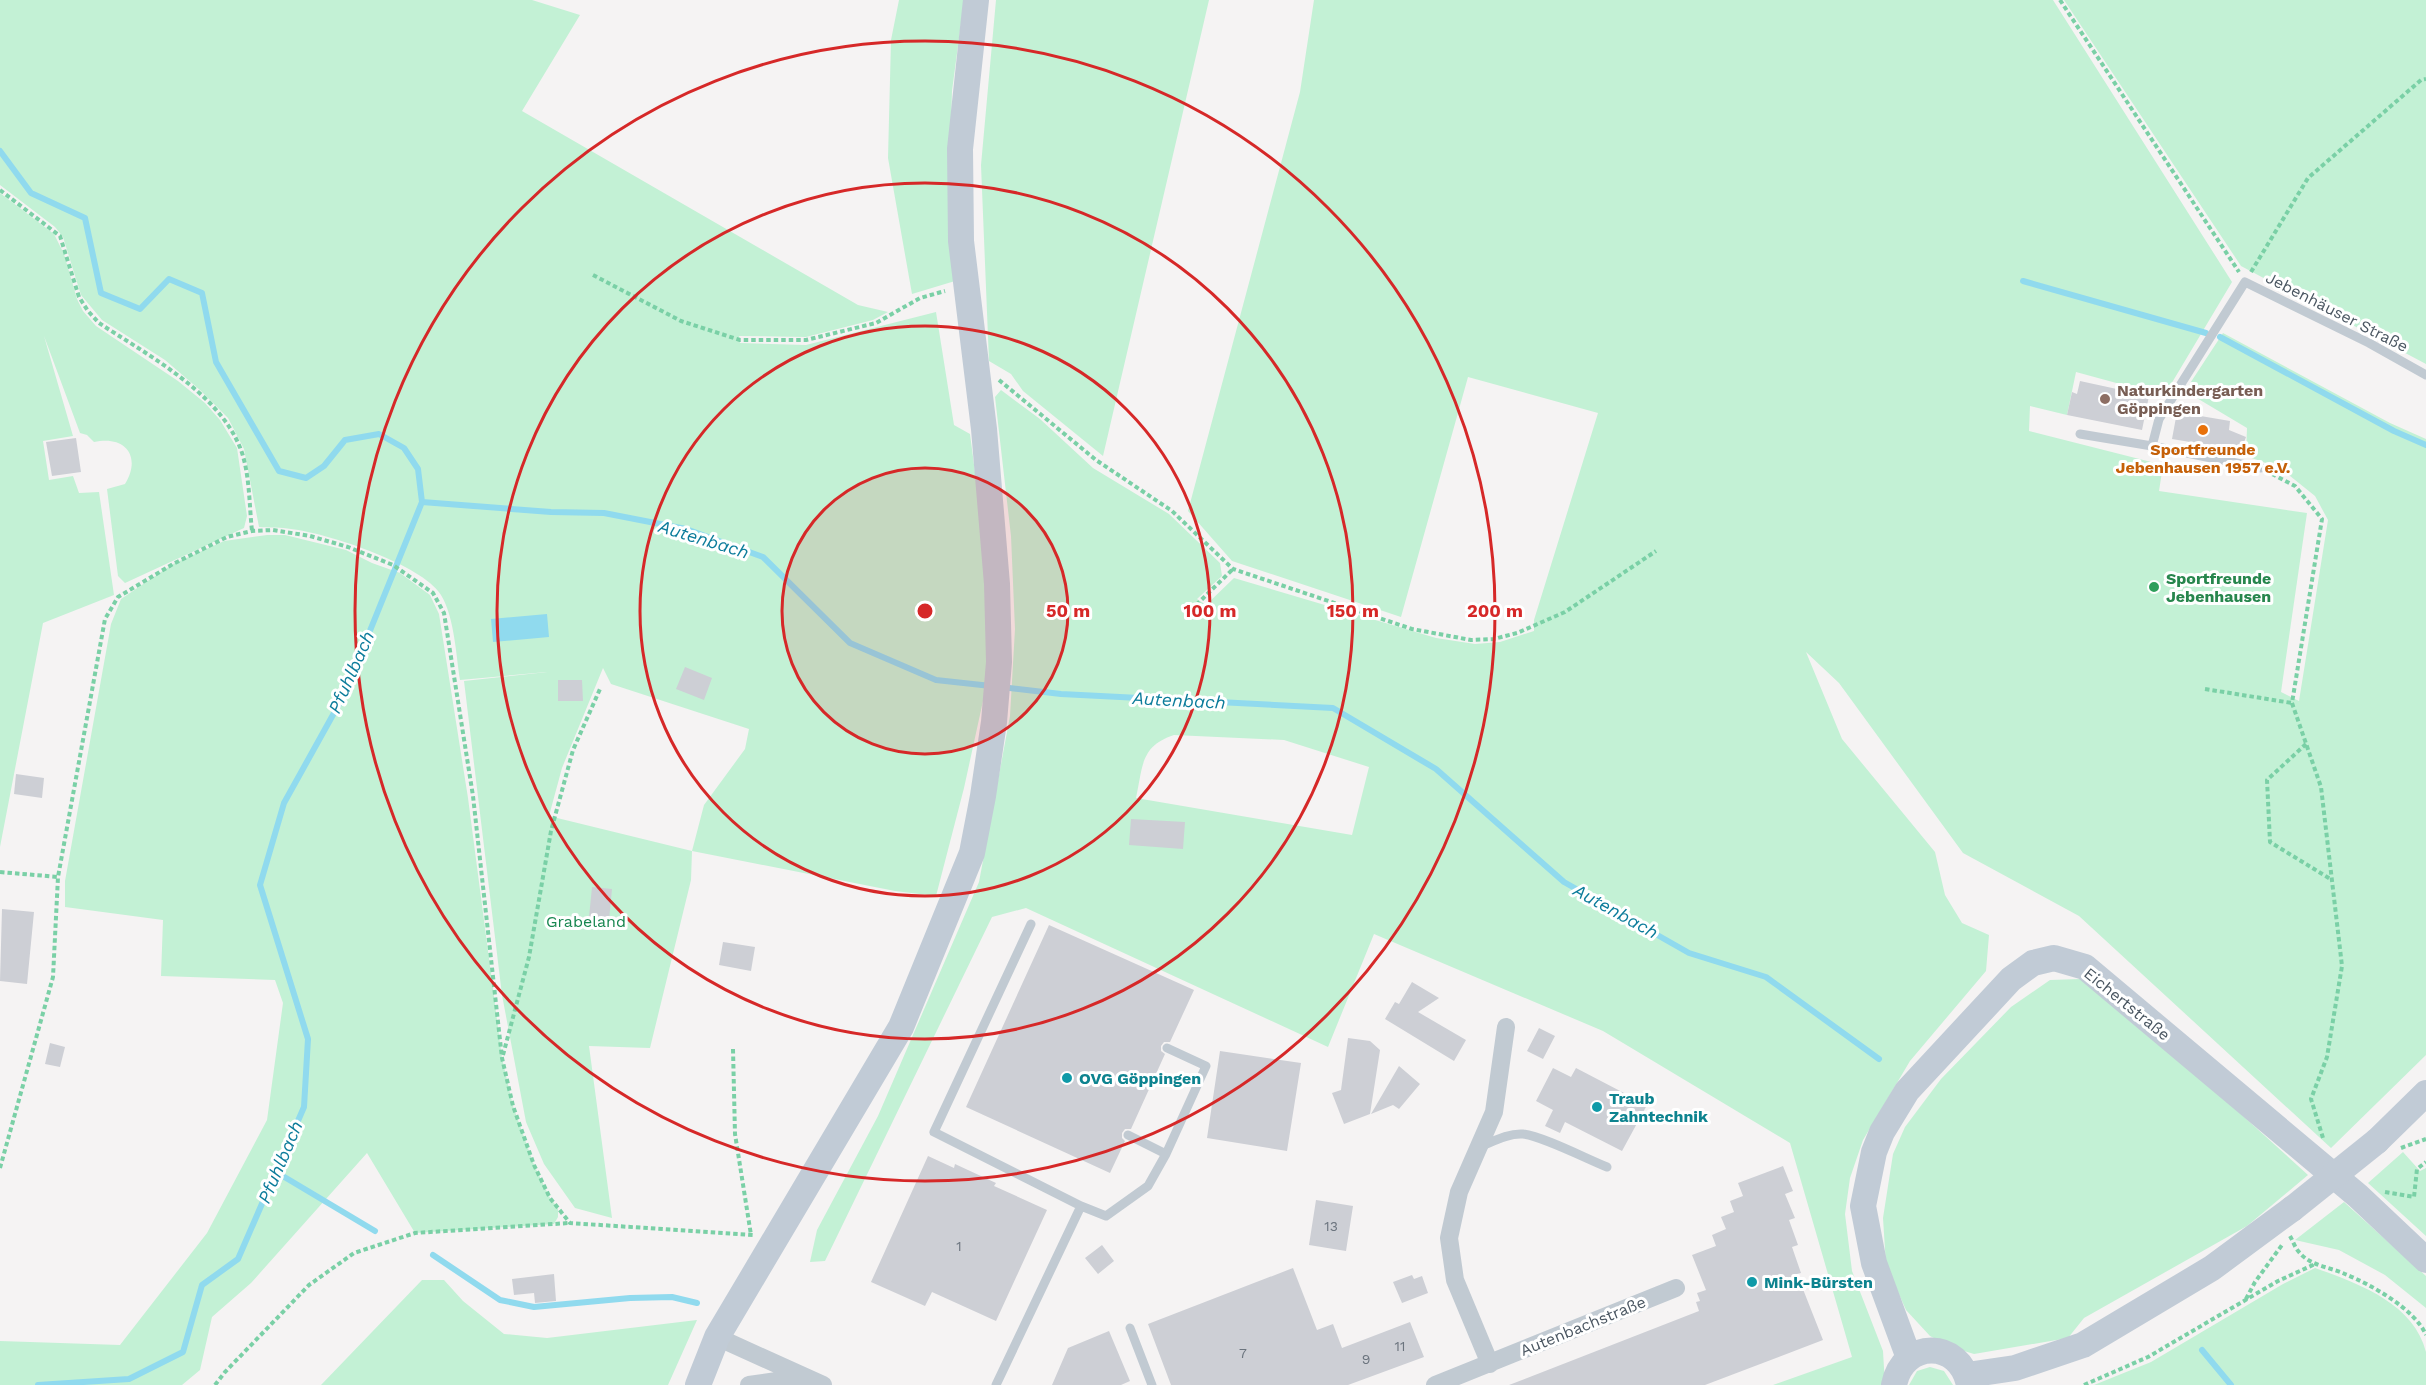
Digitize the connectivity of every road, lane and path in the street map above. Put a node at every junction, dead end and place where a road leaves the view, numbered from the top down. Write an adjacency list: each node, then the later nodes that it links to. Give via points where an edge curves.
1 (976, 0): 8 (street, via 960,149 961,241)
2 (2060, 0): 7 (path)
3 (2426, 74): 4 (path)
4 (2423, 80): 7 (path, via 2308,178)
5 (0, 190): 14 (path, via 60,236 79,297 99,323 184,381 224,420 240,447)
6 (593, 275): 8 (path, via 681,321 740,340 806,340 876,323 920,298)
7 (2245, 282): 10 (lane, Jebenhäuser Straße); 12 (lane, Jebenhäuser Straße, via 2159,419)
8 (966, 286): 9 (street)
9 (975, 360): 16 (path, via 1096,460 1172,511); 43 (street, via 997,584 999,662 994,722 972,853 901,1027 808,1187)
10 (2426, 375)
11 (2080, 434): 12 (lane)
12 (2152, 446): 13 (lane)
13 (2261, 468): 20 (path, via 2295,486 2322,519)
14 (252, 531): 23 (path, via 227,537 173,564 118,597 105,619); 29 (path, via 310,536 393,565 433,593 444,613 473,796)
15 (1656, 551): 16 (path, via 1565,612 1517,633 1471,640 1412,629)
16 (1233, 569): 17 (path)
17 (1191, 610)
18 (600, 689): 29 (path, via 573,750 551,831 529,957)
19 (2205, 689): 20 (path)
20 (2292, 703): 21 (path)
21 (2306, 744): 24 (path, via 2321,787); 24 (path, via 2267,780 2270,842)
22 (0, 872): 23 (path)
23 (58, 877): 39 (path, via 52,977)
24 (2332, 880): 37 (path, via 2342,966 2327,1057 2311,1099 2328,1154)
25 (1031, 924): 41 (lane, via 934,1132)
26 (1506, 1027): 34 (street, via 1494,1112)
27 (1167, 1048): 35 (lane, via 1206,1066)
28 (733, 1049): 43 (path, via 735,1134)
29 (502, 1059): 42 (path, via 513,1106 534,1165 550,1198)
30 (2426, 1093): 33 (street)
31 (1128, 1135): 35 (lane)
32 (2426, 1139): 33 (path)
33 (2389, 1144): 54 (street, bridge, via 2212,1268 2083,1345)
34 (1477, 1148): 38 (lane, via 1522,1134); 52 (street, via 1459,1192 1449,1238 1455,1280)
35 (1166, 1154): 41 (lane, via 1148,1186 1106,1216)
36 (2426, 1162): 40 (path, via 2417,1169 2414,1197 2366,1189)
37 (2317, 1163): 40 (street, Eichertstraße); 51 (street, Eichertstraße, via 2085,967 2054,958 2033,963 2011,979 1907,1091 1874,1152 1863,1206 1874,1263)
38 (1607, 1167)
39 (0, 1168)
40 (2358, 1196): 44 (street, Eichertstraße)
41 (1081, 1206): 59 (lane)
42 (570, 1223): 43 (path); 55 (path, via 415,1233 354,1253 309,1285)
43 (763, 1236): 50 (street)
44 (2426, 1260)
45 (2315, 1264): 47 (path); 47 (path, via 2299,1253 2290,1235); 49 (path, via 2377,1290 2405,1310)
46 (1676, 1288): 52 (street, Autenbachstraße)
47 (2246, 1300): 63 (path, via 2148,1357)
48 (1130, 1328): 60 (lane)
49 (2426, 1335)
50 (717, 1337): 53 (street); 56 (street)
51 (1909, 1358): 54 (street, via 1930,1350 1942,1352 1962,1365); 62 (street, via 1901,1366)
52 (1490, 1364): 61 (street, Autenbachstraße)
53 (804, 1377): 57 (street); 58 (street)
54 (1968, 1380)
55 (215, 1385)
56 (698, 1385)
57 (749, 1385)
58 (822, 1385)
59 (996, 1385)
60 (1152, 1385)
61 (1435, 1385)
62 (1894, 1385)
63 (2084, 1385)

